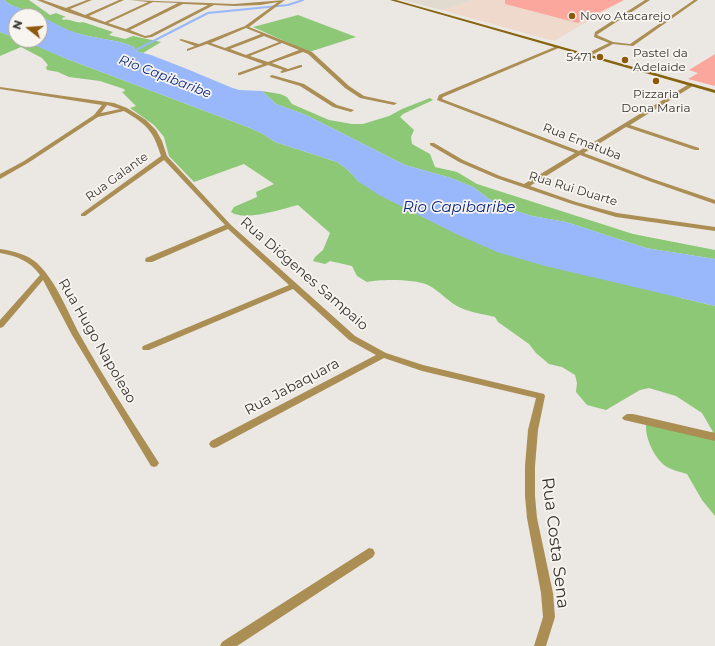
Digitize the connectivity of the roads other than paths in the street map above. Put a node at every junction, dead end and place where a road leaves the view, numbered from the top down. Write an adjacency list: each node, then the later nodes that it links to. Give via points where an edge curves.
1 (39, 0): 12 (street)
2 (90, 0): 12 (street)
3 (122, 0): 13 (street)
4 (132, 0): 9 (street)
5 (283, 0): 11 (street, via 254,5); 15 (street)
6 (392, 0): 23 (main road)
7 (648, 0): 21 (street, via 596,33 596,36)
8 (696, 0): 21 (street, via 634,43)
9 (153, 1): 10 (street); 14 (street)
10 (184, 2): 11 (street); 16 (street)
11 (213, 4): 16 (street, via 147,37)
12 (65, 10): 13 (street)
13 (86, 16): 14 (street)
14 (104, 23): 16 (street)
15 (246, 27): 17 (street); 20 (street)
16 (125, 30)
17 (263, 35): 19 (street); 24 (street)
18 (181, 40): 22 (street)
19 (282, 42): 26 (street); 28 (street)
20 (207, 43): 22 (street); 24 (street)
21 (612, 43): 27 (street)
22 (200, 46): 25 (street)
23 (559, 47): 27 (main road); 44 (street, Rua Ematuba, via 439,99 441,102)
24 (226, 49): 28 (street)
25 (189, 50)
26 (303, 50): 29 (street); 36 (street, via 310,53 347,87 362,97)
27 (588, 55): 33 (main road)
28 (246, 56): 29 (street)
29 (267, 62): 31 (street); 32 (street)
30 (300, 66): 31 (street)
31 (287, 70): 39 (street, via 272,76 302,85 335,106)
32 (240, 74)
33 (691, 85): 35 (main road); 41 (street)
34 (0, 88): 37 (street, Rua Diógenes Sampaio)
35 (715, 92)
36 (394, 103)
37 (105, 104): 38 (street, Rua Diógenes Sampaio, via 114,104); 40 (street)
38 (125, 109): 40 (street); 45 (street, Rua Diógenes Sampaio, via 153,130)
39 (351, 110)
40 (96, 116): 46 (street)
41 (626, 125): 43 (street); 44 (street)
42 (432, 144): 47 (street, Rua Rui Duarte, via 460,161)
43 (697, 149)
44 (581, 152): 47 (street); 48 (street, Rua Ematuba)
45 (164, 157): 49 (street, Rua Galante); 50 (street, Rua Diógenes Sampaio)
46 (0, 177)
47 (525, 186): 51 (street, Rua Rui Duarte, via 616,215)
48 (715, 202)
49 (83, 215)
50 (229, 226): 53 (street); 55 (street, Rua Diógenes Sampaio)
51 (715, 229)
52 (0, 251): 54 (street, Rua Hugo Napoleao, via 25,258)
53 (148, 260)
54 (44, 275): 56 (street); 63 (street, Rua Hugo Napoleao, via 77,336)
55 (295, 285): 57 (street); 58 (street, Rua Diógenes Sampaio, via 352,338)
56 (0, 325)
57 (146, 348)
58 (383, 355): 59 (street, Rua Diógenes Sampaio, via 422,368); 62 (street, Rua Jabaquara)
59 (541, 396): 66 (street, Rua Costa Sena, via 533,430 530,466 532,518 547,593 548,616)
60 (627, 418): 61 (street)
61 (715, 437)
62 (214, 444)
63 (154, 463)
64 (369, 553): 65 (street)
65 (226, 646)
66 (540, 646)

